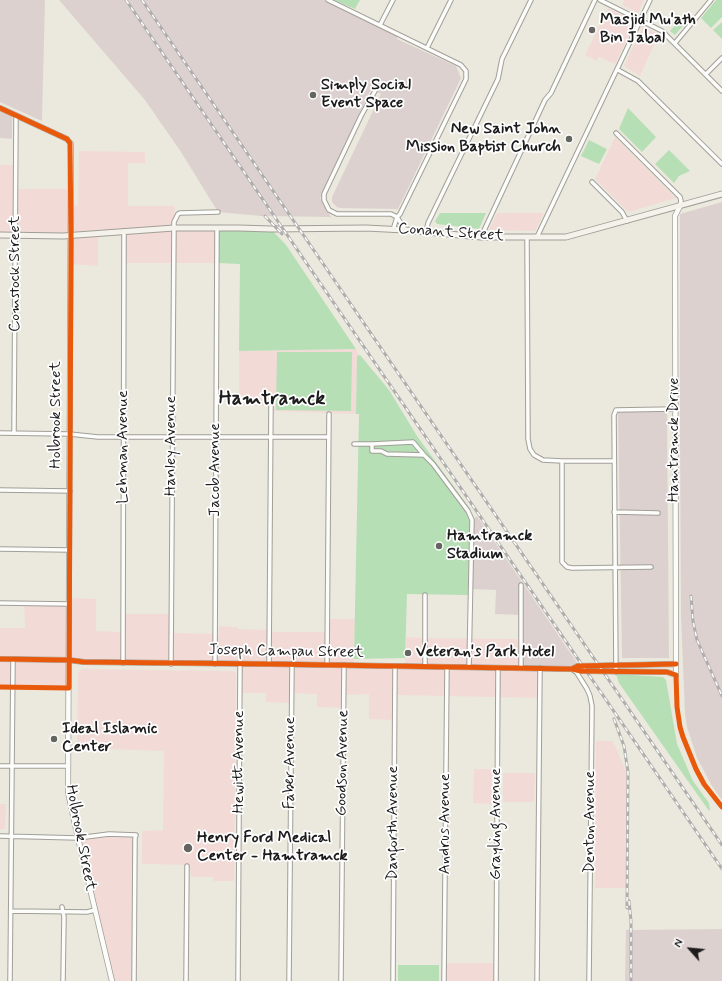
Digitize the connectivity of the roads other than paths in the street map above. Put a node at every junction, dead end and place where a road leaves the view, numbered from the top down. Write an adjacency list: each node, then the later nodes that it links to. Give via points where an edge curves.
1 (328, 0): 10 (street)
2 (393, 0): 10 (street)
3 (451, 0): 12 (street)
4 (531, 0): 33 (street, via 502,60 498,79 428,223)
5 (595, 0): 37 (street)
6 (600, 0): 9 (street)
7 (650, 0): 9 (street)
8 (711, 0): 11 (street)
9 (641, 20): 11 (street, via 662,31); 14 (street)
10 (380, 25): 12 (street)
11 (675, 43): 15 (street)
12 (427, 48): 26 (street, via 461,65 466,71 466,79)
13 (722, 58): 15 (street)
14 (618, 70): 21 (street, via 638,81); 38 (street)
15 (706, 74): 17 (street)
16 (375, 91): 26 (street, via 324,194 324,200 329,210 337,214 391,214)
17 (722, 91)
18 (0, 108): 19 (street)
19 (16, 116): 35 (street, Comstock Street); 36 (street, Holbrook Street, via 71,144)
20 (616, 133): 24 (street, via 680,197)
21 (722, 164)
22 (592, 182): 27 (street, via 622,212)
23 (722, 194): 24 (main road, Conant Street)
24 (680, 206): 27 (main road, Conant Street); 41 (street, Hamtramck Drive, via 675,216)
25 (218, 212): 28 (street, via 180,213 175,220)
26 (396, 218): 30 (street); 31 (street)
27 (627, 221): 38 (main road, Conant Street, via 566,237)
28 (174, 228): 29 (main road, Conant Street); 32 (main road, Conant Street); 48 (street, Hanley Avenue)
29 (217, 228): 30 (main road, Conant Street); 49 (street, Jacob Avenue)
30 (393, 230): 31 (main road, Conant Street)
31 (405, 230): 33 (main road, Conant Street)
32 (124, 232): 36 (main road, Conant Street); 46 (street, Lehman Avenue)
33 (426, 232): 37 (main road, Conant Street)
34 (0, 235): 35 (main road, Conant Street)
35 (16, 236): 36 (main road, Conant Street); 43 (street, Comstock Street)
36 (71, 236): 45 (street, Holbrook Street)
37 (481, 237): 39 (main road, Conant Street)
38 (537, 237): 39 (main road, Conant Street)
39 (528, 238): 54 (street, via 528,439 534,455 543,460)
40 (271, 404): 47 (street)
41 (675, 409): 55 (street, via 616,410); 77 (street, Hamtramck Drive)
42 (329, 414): 50 (street)
43 (14, 432): 44 (street); 45 (street)
44 (0, 433)
45 (69, 434): 46 (street); 57 (street, Holbrook Street)
46 (123, 437): 48 (street); 71 (street, Lehman Avenue)
47 (270, 437): 49 (street); 50 (street); 75 (street)
48 (172, 438): 49 (street); 72 (street, Hanley Avenue)
49 (216, 438): 73 (street, Jacob Avenue)
50 (328, 438): 78 (street)
51 (354, 444): 52 (street)
52 (372, 444): 53 (street, via 413,442); 53 (street, via 372,451)
53 (424, 455): 84 (street, via 468,511 472,520)
54 (562, 461): 55 (street); 63 (street, via 562,562 572,568)
55 (614, 461): 58 (street)
56 (0, 490): 57 (street)
57 (70, 492): 61 (street, Holbrook Street)
58 (614, 512): 59 (street); 63 (street)
59 (658, 513)
60 (0, 549): 61 (street)
61 (69, 550): 67 (street, Holbrook Street)
62 (651, 567): 63 (street)
63 (614, 568): 80 (street)
64 (521, 585): 86 (street)
65 (425, 595): 82 (street)
66 (0, 603): 67 (street)
67 (69, 604): 70 (street, Holbrook Street)
68 (0, 659): 69 (street, Joseph Campau Street)
69 (13, 660): 70 (street, Joseph Campau Street); 91 (street)
70 (69, 660): 71 (street, Joseph Campau Street); 93 (street, Holbrook Street)
71 (122, 663): 72 (street, Joseph Campau Street)
72 (171, 664): 73 (street, Joseph Campau Street)
73 (215, 664): 74 (street, Joseph Campau Street)
74 (240, 664): 75 (street, Joseph Campau Street); 107 (street, Hewitt Avenue)
75 (269, 664): 76 (street, Joseph Campau Street)
76 (292, 664): 78 (street, Joseph Campau Street); 108 (street, Faber Avenue)
77 (676, 664): 80 (street, Joseph Campau Street); 90 (street, Hamtramck Drive)
78 (327, 665): 79 (street, Joseph Campau Street)
79 (344, 665): 81 (street, Joseph Campau Street); 109 (street, Goodson Avenue)
80 (616, 665): 88 (street, Joseph Campau Street, via 578,666); 89 (street)
81 (395, 666): 82 (street, Joseph Campau Street); 110 (street, Danforth Avenue)
82 (425, 666): 83 (street, Joseph Campau Street)
83 (447, 667): 84 (street, Joseph Campau Street); 111 (street, Andrus Avenue)
84 (470, 667): 85 (street, Joseph Campau Street)
85 (498, 668): 86 (street, Joseph Campau Street); 112 (street, Grayling Avenue)
86 (521, 668): 87 (street, Joseph Campau Street)
87 (540, 668): 88 (street, Joseph Campau Street); 113 (street)
88 (572, 669): 89 (street, Joseph Campau Street); 114 (street, Denton Avenue, via 587,689 592,706)
89 (616, 672): 90 (street, Joseph Campau Street, via 667,672)
90 (676, 675)
91 (12, 765): 92 (street); 93 (street); 95 (street)
92 (0, 766)
93 (68, 766): 96 (street, Holbrook Street, via 68,792)
94 (0, 836): 95 (street)
95 (12, 836): 96 (street); 100 (street)
96 (78, 838): 99 (street, Holbrook Street); 105 (street, via 109,834 136,835)
97 (187, 866): 106 (street)
98 (62, 907): 101 (street)
99 (95, 910): 101 (street, via 89,913); 104 (street, Holbrook Street)
100 (11, 911): 101 (street); 102 (street)
101 (63, 912): 103 (street)
102 (10, 981)
103 (63, 981)
104 (112, 981)
105 (134, 981)
106 (186, 981)
107 (238, 981)
108 (289, 981)
109 (341, 981)
110 (393, 981)
111 (444, 981)
112 (496, 981)
113 (537, 981)
114 (589, 981)

